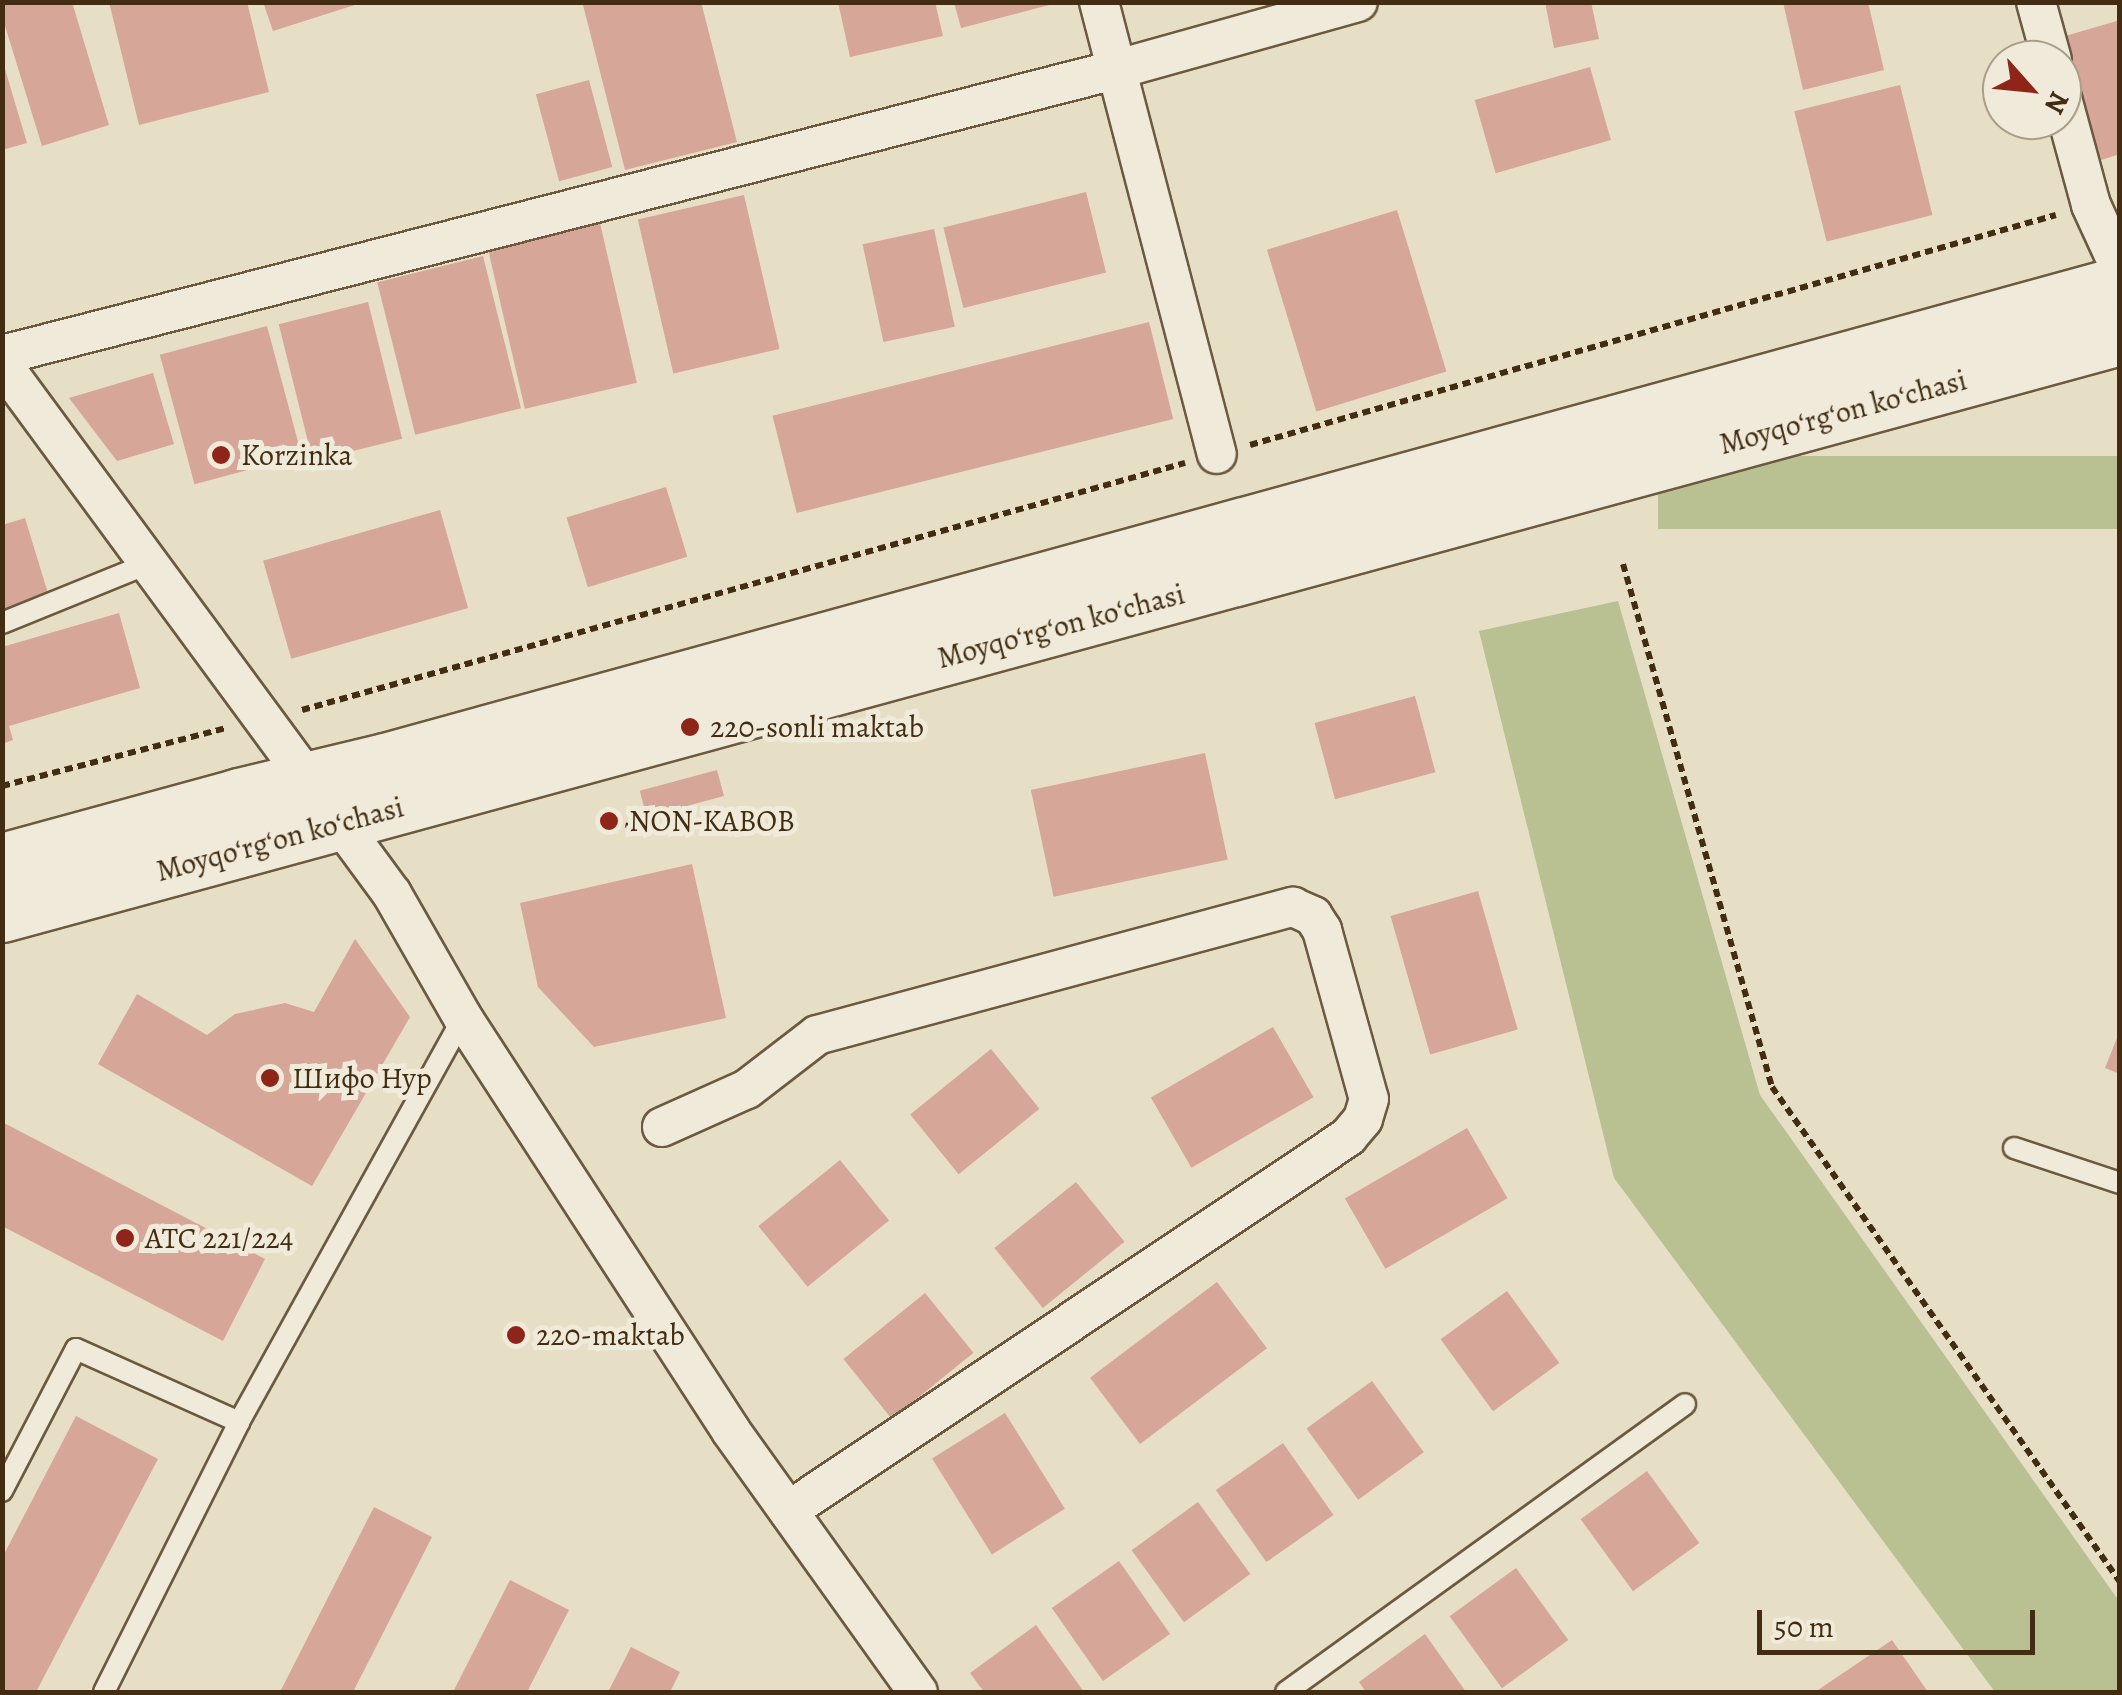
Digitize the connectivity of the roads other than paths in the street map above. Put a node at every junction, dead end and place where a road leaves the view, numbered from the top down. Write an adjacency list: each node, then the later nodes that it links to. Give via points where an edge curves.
1 (1100, 2): 5 (street)
2 (1358, 2): 5 (street)
3 (2036, 2): 4 (street)
4 (2046, 40)
5 (1118, 69): 10 (street); 12 (street)
6 (2073, 140): 7 (street, via 2090,205)
7 (2120, 268)
8 (2120, 284): 15 (main road, Moyqoʻrgʻon koʻchasi)
9 (2120, 336): 16 (main road, Moyqoʻrgʻon koʻchasi)
10 (2, 355)
11 (2, 364): 13 (street)
12 (1216, 454)
13 (147, 564): 14 (lane); 15 (street)
14 (2, 623)
15 (307, 780): 16 (street); 17 (main road, Moyqoʻrgʻon koʻchasi)
16 (339, 823): 18 (main road, Moyqoʻrgʻon koʻchasi); 19 (street, via 392,894)
17 (2, 861)
18 (2, 914)
19 (463, 1018): 24 (lane); 26 (street)
20 (662, 1127): 26 (street, via 746,1089 817,1035 1293,907 1314,916 1322,930 1369,1099 1364,1119 1348,1138)
21 (2014, 1148): 22 (lane)
22 (2120, 1182)
23 (1685, 1404): 29 (lane)
24 (240, 1422): 25 (lane, via 76,1349); 27 (lane)
25 (2, 1492)
26 (788, 1511): 28 (street)
27 (104, 1692)
28 (918, 1692)
29 (1286, 1692)

